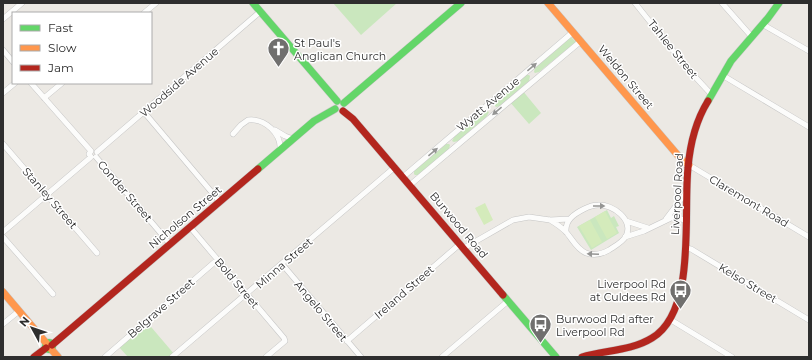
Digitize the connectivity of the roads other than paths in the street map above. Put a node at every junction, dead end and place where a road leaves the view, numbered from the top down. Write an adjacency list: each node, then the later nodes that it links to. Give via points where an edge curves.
1 (22, 3): 10 (street)
2 (156, 3): 9 (street)
3 (461, 3): 25 (main road)
4 (548, 3): 12 (main road, Weldon Street)
5 (635, 3): 23 (street, Tahlee Street)
6 (722, 3): 13 (street)
7 (779, 3): 11 (main road, Liverpool Road)
8 (257, 6): 25 (main road, Burwood Road); 26 (street, Woodside Avenue)
9 (145, 12)
10 (3, 19)
11 (762, 24): 13 (main road, Liverpool Road); 16 (street)
12 (573, 32): 14 (main road, Weldon Street); 36 (street, Wyatt Avenue, one-way to 12)
13 (752, 37): 18 (main road, Liverpool Road)
14 (580, 41): 34 (main road, Weldon Street, via 681,159); 37 (street, Wyatt Avenue, one-way to 37)
15 (3, 50): 17 (street)
16 (809, 52)
17 (12, 61)
18 (722, 75): 23 (main road, Liverpool Road); 27 (street)
19 (13, 84): 22 (street)
20 (32, 84): 24 (street, Conder Street)
21 (61, 84): 24 (street)
22 (3, 93)
23 (711, 94): 34 (main road, Liverpool Road, via 697,121)
24 (44, 98): 33 (street, Conder Street, via 91,151 94,150)
25 (341, 105): 30 (main road, Nicholson Street, via 339,112 335,109 319,117); 35 (main road, Burwood Road)
26 (144, 112): 33 (street, Woodside Avenue); 40 (street)
27 (809, 127)
28 (272, 129): 29 (street, via 261,122 248,120); 30 (street); 32 (street, via 278,136)
29 (233, 134)
30 (293, 139): 32 (main road, Nicholson Street)
31 (3, 144): 39 (street, Stanley Street)
32 (280, 150): 40 (main road, Nicholson Street)
33 (94, 156): 39 (street, Woodside Avenue); 53 (street, Conder Street)
34 (689, 164): 38 (main road, Liverpool Road); 52 (street, Claremont Road)
35 (395, 167): 36 (main road, Burwood Road); 58 (street, Minna Street)
36 (403, 177): 37 (main road, Burwood Road)
37 (410, 185): 54 (main road, Burwood Road)
38 (686, 193): 43 (street); 45 (main road, Liverpool Road)
39 (47, 195): 48 (street, Woodside Avenue); 56 (street, Stanley Street)
40 (220, 202): 46 (main road, Nicholson Street)
41 (569, 219): 42 (street); 44 (street, one-way to 44, via 597,204 613,209); 49 (street)
42 (550, 220): 49 (street); 54 (street, Ireland Street, via 534,216 513,220)
43 (666, 220): 45 (street, via 676,217); 47 (street)
44 (626, 221): 47 (street); 51 (street, via 628,230)
45 (686, 221): 55 (main road, Liverpool Road)
46 (190, 227): 53 (main road, Nicholson Street); 57 (street, Bold Street)
47 (648, 228): 51 (street)
48 (3, 232)
49 (566, 232): 51 (street, one-way to 49, via 605,252 590,254 579,248)
50 (3, 236): 60 (street)
51 (625, 237)
52 (809, 237)
53 (170, 244): 68 (main road, Nicholson Street)
54 (462, 246): 62 (main road, Burwood Road); 67 (street, Ireland Street)
55 (686, 248): 64 (main road, Liverpool Road, via 679,300); 65 (street, Kelso Street)
56 (97, 253)
57 (217, 260): 61 (street, Bold Street); 73 (street, Belgrave Street)
58 (282, 264): 61 (street, Minna Street); 67 (street, Angelo Street)
59 (3, 292): 63 (main road)
60 (53, 294)
61 (247, 294): 70 (street, Bold Street, via 284,338 285,341); 74 (street, Minna Street)
62 (508, 301): 76 (street); 77 (main road, Burwood Road)
63 (19, 311): 66 (street); 68 (main road)
64 (671, 320): 69 (main road, Liverpool Road, via 661,332 646,341); 80 (street)
65 (809, 320)
66 (3, 324)
67 (347, 341): 75 (street, Angelo Street)
68 (49, 346): 71 (main road, Nicholson Street); 72 (main road)
69 (613, 351): 78 (main road, Liverpool Road); 79 (main road, Liverpool Road)
70 (269, 356)
71 (34, 357)
72 (58, 357)
73 (105, 357)
74 (172, 357)
75 (361, 357)
76 (443, 357)
77 (556, 357)
78 (582, 357)
79 (601, 357)
80 (732, 357)

